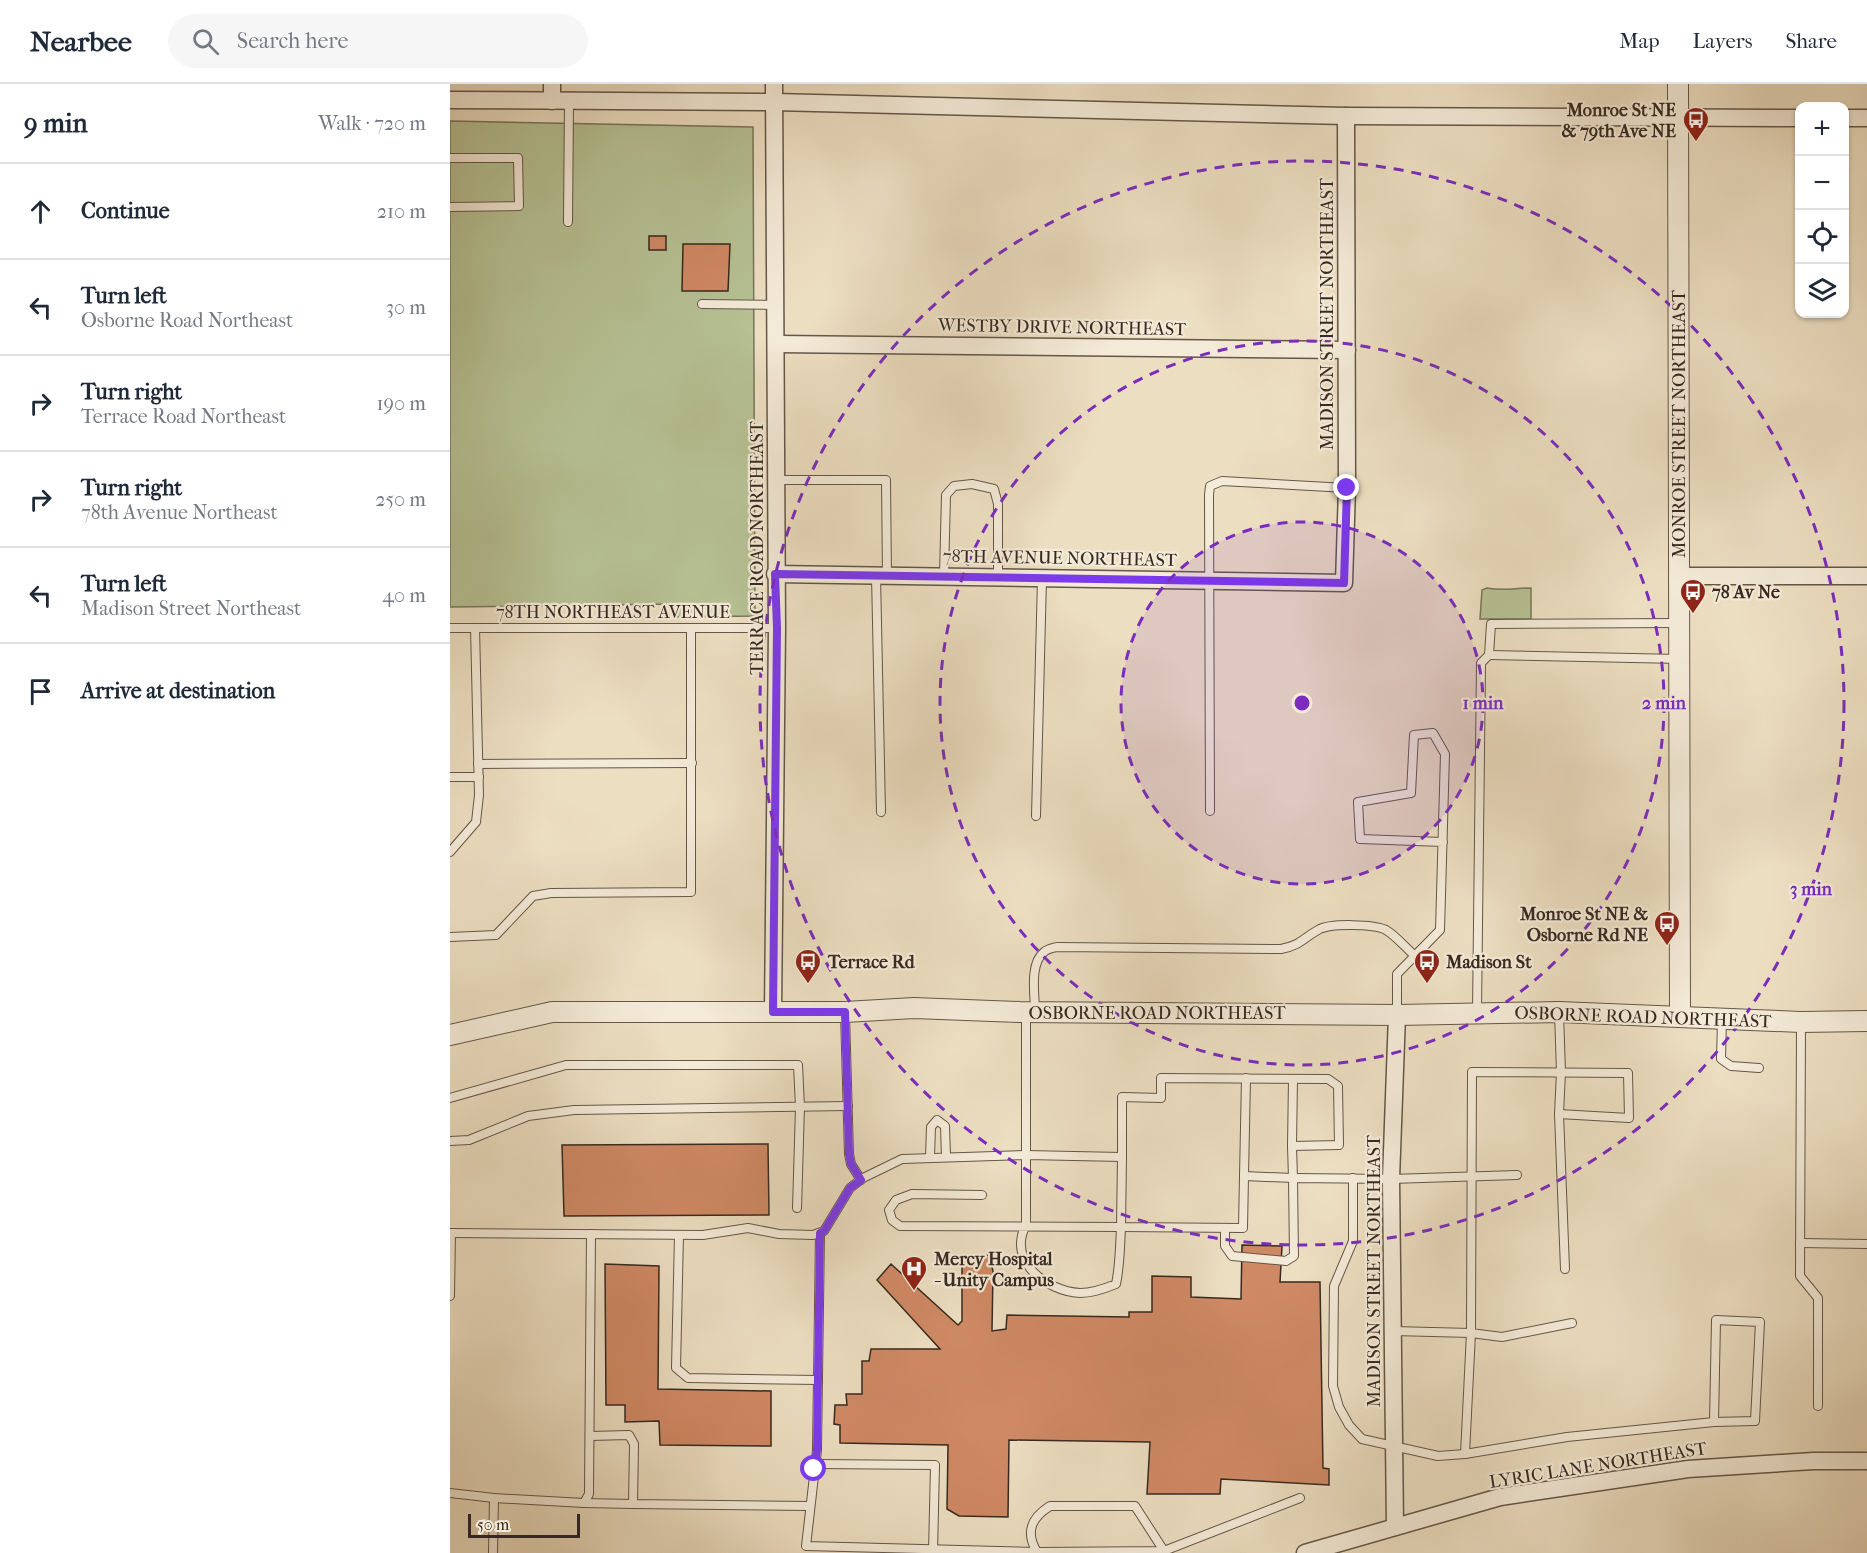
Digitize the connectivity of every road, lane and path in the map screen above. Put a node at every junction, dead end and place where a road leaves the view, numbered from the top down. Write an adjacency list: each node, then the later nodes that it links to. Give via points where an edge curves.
1 (774, 84): 5 (street, TERRACE ROAD NORTHEAST)
2 (1678, 84): 7 (street, MONROE STREET NORTHEAST)
3 (558, 95): 4 (street); 5 (street); 13 (lane)
4 (450, 100)
5 (774, 102): 6 (street); 15 (street, TERRACE ROAD NORTHEAST)
6 (1346, 116): 7 (street); 17 (street, MADISON STREET NORTHEAST)
7 (1678, 118): 8 (street); 23 (street, MONROE STREET NORTHEAST)
8 (1795, 118)
9 (1849, 118): 10 (street)
10 (1867, 118)
11 (450, 158): 12 (lane, via 518,158 519,206)
12 (450, 207)
13 (568, 222)
14 (702, 304): 15 (lane)
15 (776, 305): 16 (street, TERRACE ROAD NORTHEAST)
16 (776, 344): 17 (street, WESTBY DRIVE NORTHEAST); 18 (street, TERRACE ROAD NORTHEAST)
17 (1347, 350): 19 (street, MADISON STREET NORTHEAST)
18 (776, 480): 20 (street, TERRACE ROAD NORTHEAST); 21 (lane, via 886,480)
19 (1347, 488): 27 (lane, via 1216,483 1210,486); 28 (street, MADISON STREET NORTHEAST)
20 (775, 574): 21 (street, 78TH AVENUE NORTHEAST); 33 (street, TERRACE ROAD NORTHEAST)
21 (881, 576): 22 (street, 78TH AVENUE NORTHEAST); 41 (lane)
22 (944, 576): 25 (street, 78TH AVENUE NORTHEAST); 25 (lane, via 946,495 954,486 972,484 994,489 998,504)
23 (1680, 576): 24 (street); 29 (street, MONROE STREET NORTHEAST)
24 (1867, 576)
25 (998, 577): 26 (street, 78TH AVENUE NORTHEAST)
26 (1042, 578): 27 (street, 78TH AVENUE NORTHEAST); 42 (lane)
27 (1209, 580): 28 (street, 78TH AVENUE NORTHEAST); 40 (lane)
28 (1344, 583)
29 (1680, 623): 34 (lane, via 1491,624); 35 (street, MONROE STREET NORTHEAST)
30 (450, 628): 31 (lane, 78TH NORTHEAST AVENUE)
31 (475, 628): 32 (lane, 78TH NORTHEAST AVENUE); 36 (lane)
32 (691, 628): 33 (lane, 78TH NORTHEAST AVENUE); 37 (lane)
33 (777, 628): 47 (street, TERRACE ROAD NORTHEAST)
34 (1489, 655): 35 (lane); 51 (lane, via 1481,663)
35 (1680, 659): 53 (street, MONROE STREET NORTHEAST)
36 (478, 764): 37 (lane); 39 (lane)
37 (692, 764): 45 (lane, via 691,892 534,896 496,936)
38 (450, 777): 39 (lane)
39 (478, 777): 44 (lane, via 476,822)
40 (1210, 811)
41 (880, 812)
42 (1036, 816)
43 (1443, 842): 43 (lane, via 1445,754 1433,733 1414,735 1411,793 1358,802 1360,839); 46 (lane, via 1440,930)
44 (450, 852)
45 (450, 937)
46 (1414, 955): 49 (lane, via 1389,932 1378,927 1355,926 1319,929 1297,946 1281,949 1057,947 1044,951 1037,961); 52 (lane, via 1397,974)
47 (773, 1012): 48 (street, OSBORNE ROAD NORTHEAST); 57 (street, OSBORNE ROAD NORTHEAST, via 552,1012)
48 (845, 1012): 49 (street, OSBORNE ROAD NORTHEAST, via 914,1008); 63 (lane)
49 (1031, 1012): 52 (street, OSBORNE ROAD NORTHEAST); 68 (lane)
50 (1559, 1012): 51 (street, OSBORNE ROAD NORTHEAST); 53 (street, OSBORNE ROAD NORTHEAST); 59 (lane)
51 (1477, 1013): 52 (street, OSBORNE ROAD NORTHEAST)
52 (1397, 1015): 77 (street, MADISON STREET NORTHEAST)
53 (1680, 1017): 54 (street, OSBORNE ROAD NORTHEAST)
54 (1722, 1018): 56 (street, OSBORNE ROAD NORTHEAST); 58 (lane, via 1721,1059 1731,1066)
55 (1867, 1021): 56 (street, OSBORNE ROAD NORTHEAST)
56 (1801, 1022): 88 (lane)
57 (450, 1035)
58 (1759, 1068)
59 (1561, 1072): 65 (lane); 65 (lane, via 1628,1073 1629,1118); 74 (lane, via 1472,1072)
60 (1246, 1078): 61 (lane); 71 (lane, via 1161,1078 1161,1098 1122,1097); 73 (lane)
61 (1293, 1079): 67 (lane); 67 (lane, via 1328,1079 1338,1086 1339,1146)
62 (450, 1098): 64 (lane, via 566,1065 798,1065)
63 (848, 1106): 64 (lane); 78 (lane, via 849,1154)
64 (800, 1107): 66 (lane, via 574,1110 528,1116 469,1140); 80 (lane)
65 (1559, 1114): 90 (lane)
66 (450, 1141)
67 (1292, 1146): 75 (lane)
68 (1026, 1155): 70 (lane); 71 (lane); 81 (lane)
69 (930, 1157): 70 (lane); 70 (lane, via 931,1127 938,1120 945,1126); 78 (lane, via 902,1159)
70 (946, 1157)
71 (1122, 1157): 82 (lane)
72 (1517, 1175): 74 (lane)
73 (1244, 1176): 75 (lane); 83 (lane, via 1243,1228)
74 (1470, 1177): 77 (lane); 94 (lane)
75 (1293, 1178): 76 (lane); 83 (lane, via 1294,1256 1286,1261 1232,1256 1225,1246)
76 (1353, 1178): 77 (lane); 99 (lane, via 1353,1241 1334,1286 1333,1386 1339,1407 1362,1439)
77 (1391, 1179): 93 (street, MADISON STREET NORTHEAST)
78 (861, 1180): 85 (lane, via 850,1188)
79 (982, 1195): 81 (lane, via 912,1194 896,1200 889,1210 892,1220 900,1226)
80 (797, 1208)
81 (1026, 1225): 82 (lane); 82 (lane, via 1020,1236 1021,1251 1030,1270 1047,1284 1077,1293 1096,1292 1116,1284)
82 (1121, 1227): 83 (lane)
83 (1225, 1228)
84 (451, 1233): 86 (lane); 91 (lane)
85 (820, 1233): 87 (lane, via 780,1234 748,1228); 95 (lane)
86 (591, 1234): 87 (lane); 98 (lane)
87 (679, 1235): 95 (lane, via 676,1368 688,1378)
88 (1800, 1244): 89 (lane); 96 (lane, via 1800,1276 1818,1298)
89 (1867, 1244)
90 (1565, 1269)
91 (450, 1296)
92 (1572, 1323): 94 (lane, via 1502,1337)
93 (1393, 1331): 94 (lane); 99 (street, MADISON STREET NORTHEAST)
94 (1470, 1333): 100 (lane)
95 (818, 1380): 102 (lane)
96 (1818, 1406)
97 (1714, 1422): 97 (lane, via 1716,1320 1760,1322 1755,1421); 100 (lane, via 1567,1437)
98 (590, 1436): 106 (lane, via 589,1494); 107 (lane, via 629,1435 634,1444)
99 (1395, 1447): 100 (lane, via 1438,1456); 109 (street, MADISON STREET NORTHEAST)
100 (1465, 1454)
101 (1867, 1461): 109 (street, LYRIC LANE NORTHEAST, via 1688,1469 1500,1497)
102 (815, 1464): 108 (lane); 111 (lane, via 935,1465)
103 (450, 1493): 104 (lane)
104 (494, 1498): 106 (lane); 115 (lane)
105 (1300, 1498): 114 (lane)
106 (584, 1503): 107 (lane)
107 (633, 1504): 108 (lane)
108 (810, 1506): 110 (lane)
109 (1395, 1527): 116 (street, LYRIC LANE NORTHEAST)
110 (805, 1549): 111 (lane)
111 (933, 1551): 112 (lane)
112 (1037, 1552): 113 (lane); 114 (lane, via 1030,1530 1038,1514 1050,1506 1135,1506)
113 (1136, 1552): 114 (lane)
114 (1165, 1552)
115 (493, 1553)
116 (1305, 1553)

